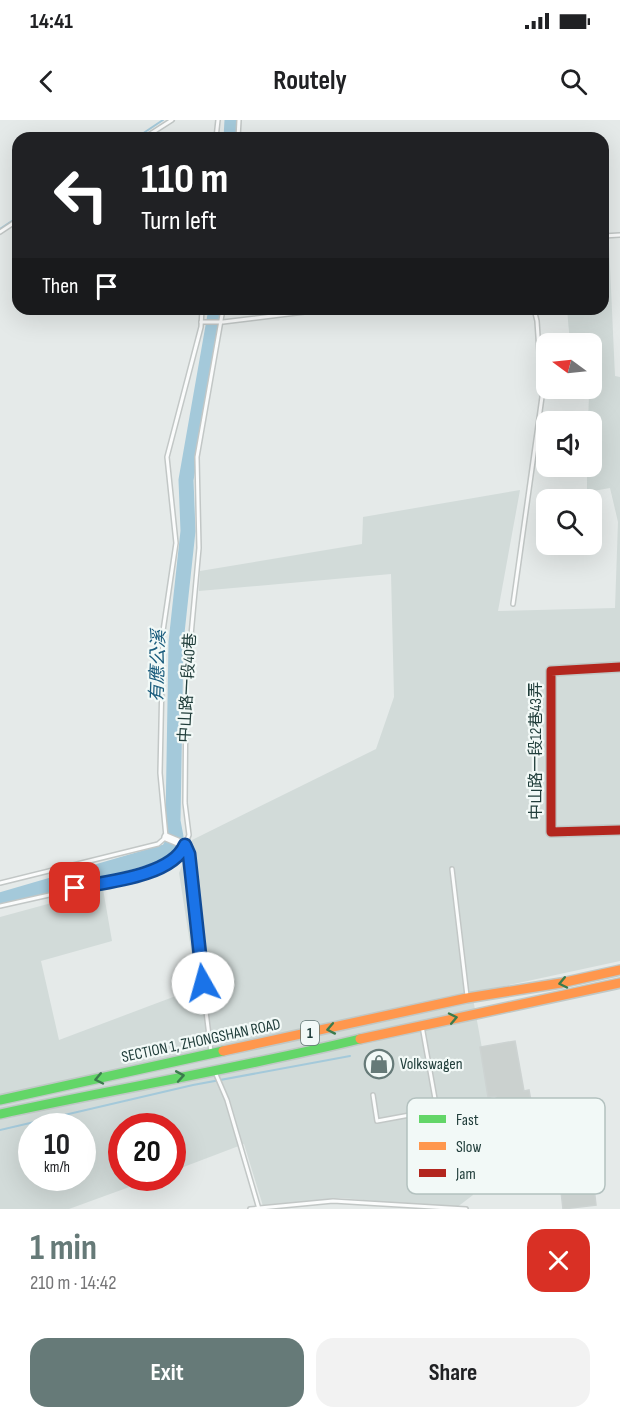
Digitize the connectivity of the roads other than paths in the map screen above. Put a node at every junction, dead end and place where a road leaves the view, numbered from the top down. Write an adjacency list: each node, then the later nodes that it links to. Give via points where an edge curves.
1 (172, 120): 2 (lane)
2 (153, 132)
3 (202, 315): 7 (lane, 中山路一段40巷)
4 (223, 315): 8 (lane, 中山路一段40巷)
5 (280, 315): 8 (lane)
6 (536, 315): 9 (lane, via 542,397)
7 (201, 322): 8 (lane); 12 (lane, 中山路一段40巷, via 167,457 176,543 163,631 160,773)
8 (223, 322): 13 (lane, 中山路一段40巷, via 196,457 199,548 186,690 185,803 189,835)
9 (513, 604)
10 (620, 667): 11 (main road, 中山路一段12巷43弄, via 551,671 551,832)
11 (620, 830)
12 (166, 837): 13 (street); 15 (lane, via 158,844)
13 (185, 845): 16 (lane, via 173,862 143,874); 23 (lane, 中山路一段40巷)
14 (452, 869): 19 (lane)
15 (0, 884)
16 (0, 906)
17 (620, 970): 19 (main road, SECTION 1, ZHONGSHAN ROAD / 1, one-way to 19)
18 (620, 983): 21 (main road, SECTION 1, ZHONGSHAN ROAD / 1, one-way to 18)
19 (467, 998): 20 (main road, SECTION 1, ZHONGSHAN ROAD / 1)
20 (355, 1024): 22 (main road); 23 (main road, SECTION 1, ZHONGSHAN ROAD / 1, one-way to 23)
21 (422, 1024): 22 (main road, SECTION 1, ZHONGSHAN ROAD / 1); 26 (lane)
22 (358, 1040): 24 (main road, SECTION 1, ZHONGSHAN ROAD / 1)
23 (212, 1054): 27 (main road, SECTION 1, ZHONGSHAN ROAD / 1, one-way to 27)
24 (215, 1070): 28 (main road, SECTION 1, ZHONGSHAN ROAD / 1, one-way to 24); 30 (lane)
25 (373, 1095): 29 (lane, via 377,1121)
26 (435, 1098)
27 (0, 1100)
28 (0, 1114)
29 (407, 1116)
30 (258, 1208): 31 (lane); 32 (lane, via 333,1201)
31 (250, 1209)
32 (466, 1209)

